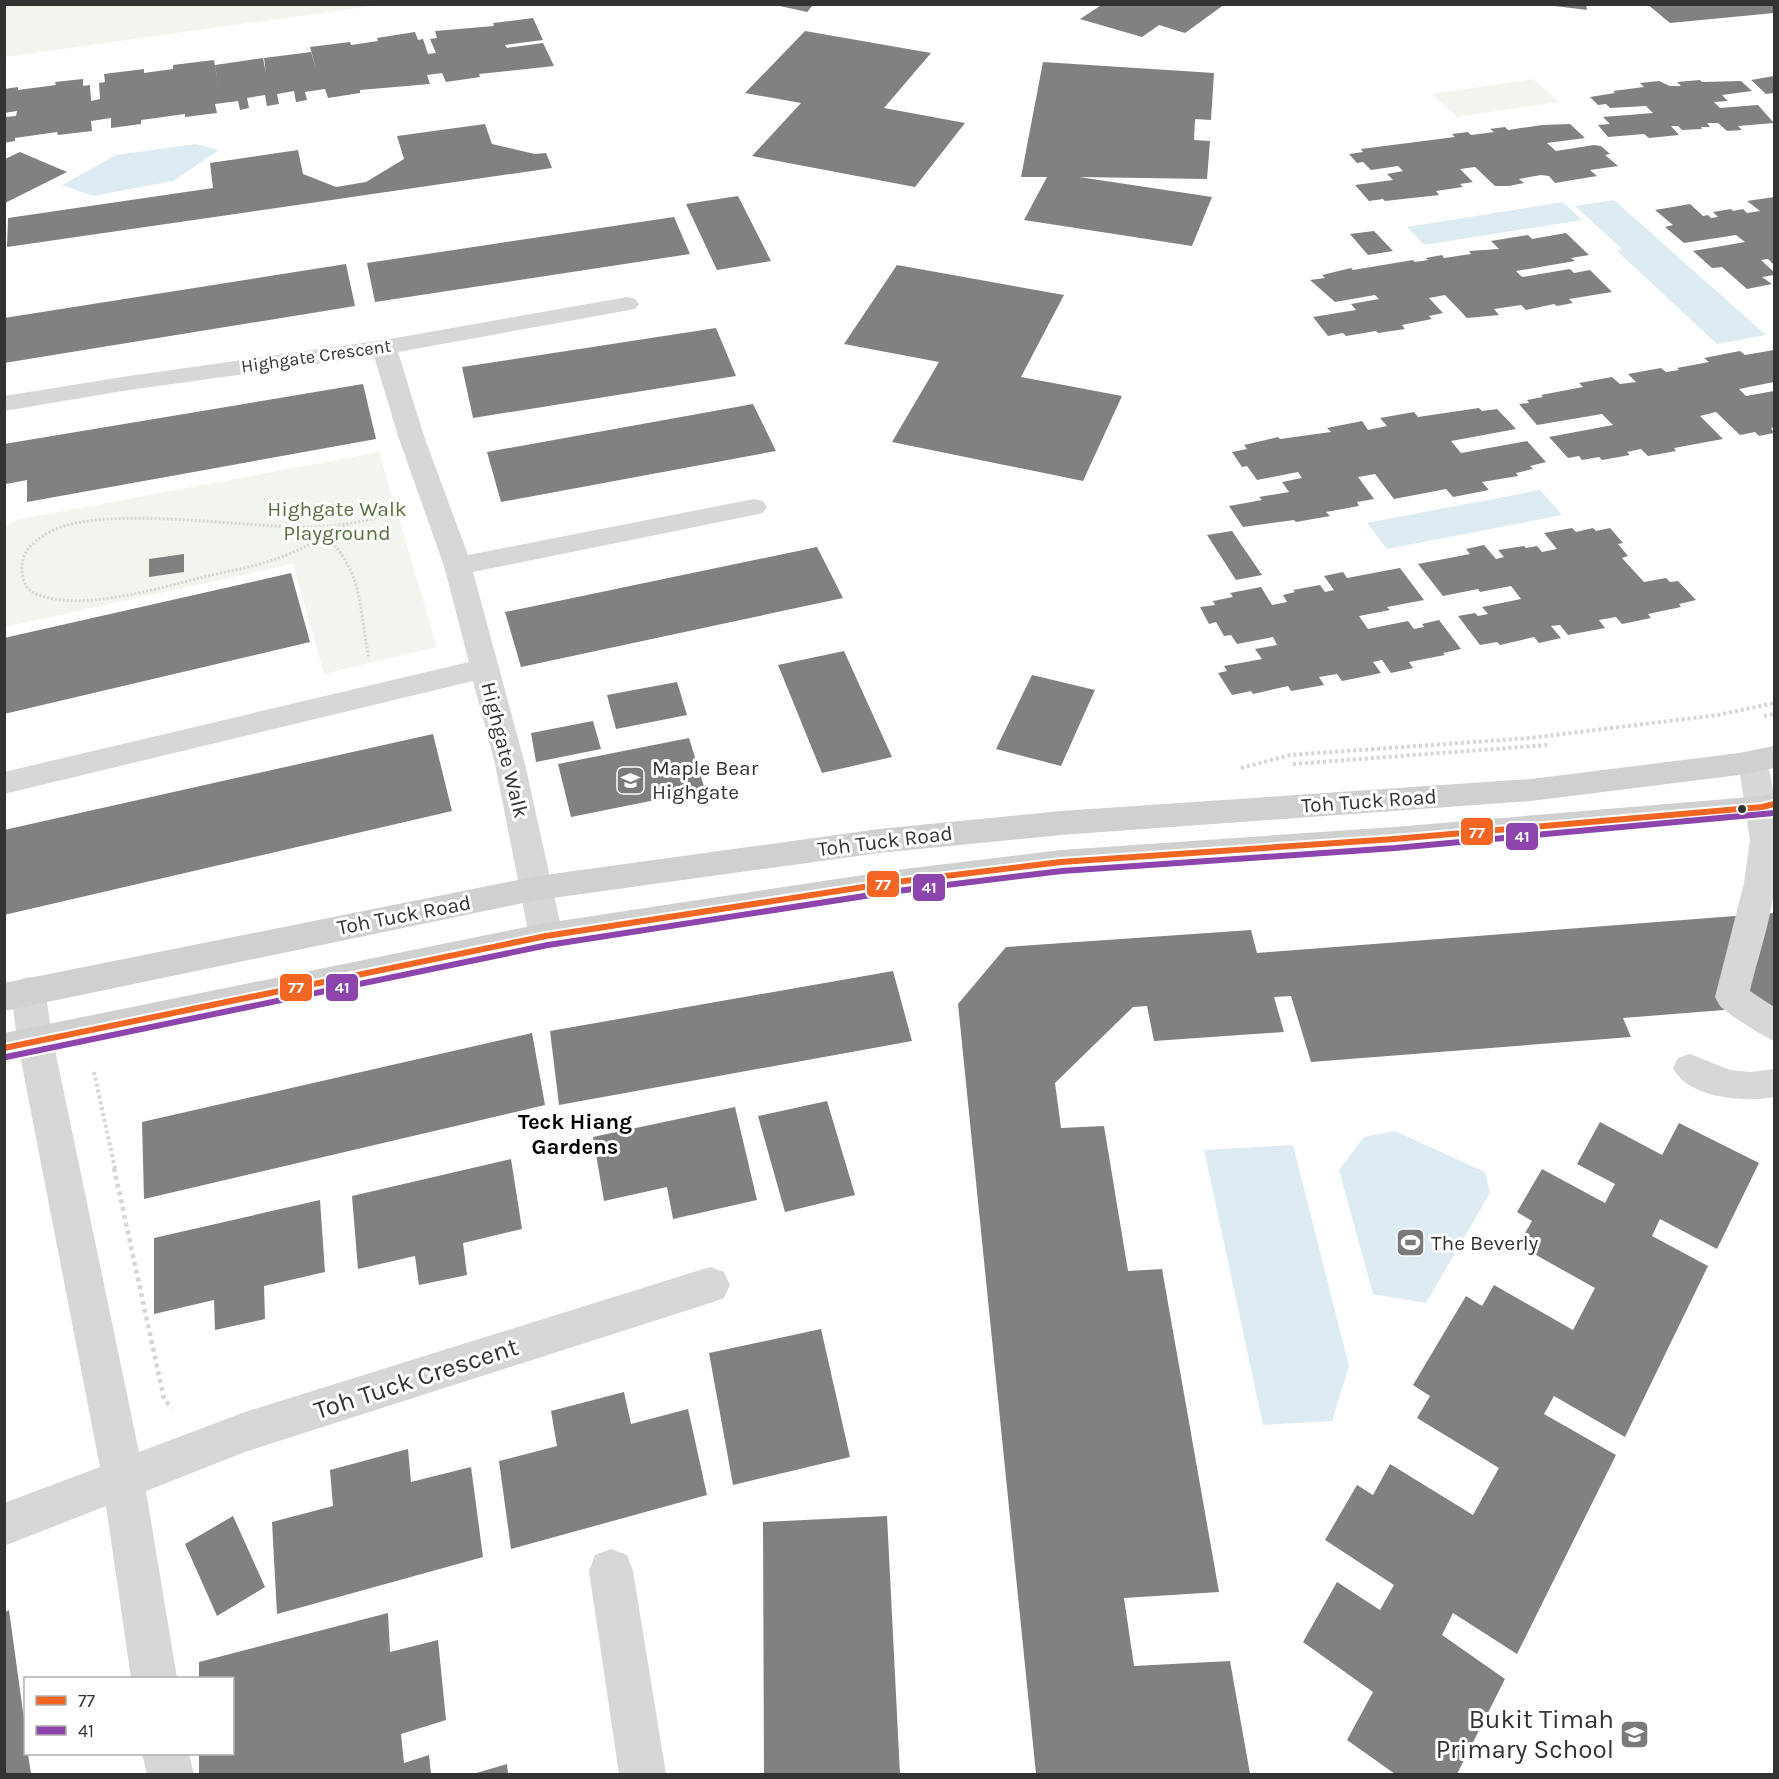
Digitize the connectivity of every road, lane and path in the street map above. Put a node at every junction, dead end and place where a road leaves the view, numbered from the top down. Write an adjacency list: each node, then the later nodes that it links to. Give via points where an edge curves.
1 (627, 304): 2 (street, Highgate Crescent)
2 (384, 347): 3 (street, Highgate Crescent); 4 (street, Highgate Walk)
3 (4, 404)
4 (433, 498): 6 (path); 8 (street, Highgate Walk)
5 (754, 507): 8 (street)
6 (348, 524): 7 (path); 7 (path, via 260,526 116,518 78,523 45,534 25,551 24,583 34,594 68,600 113,599 270,561)
7 (326, 537): 10 (path, via 346,555 360,592 369,659)
8 (458, 566): 9 (street, Highgate Walk)
9 (485, 668): 10 (street); 16 (street, Highgate Walk)
10 (392, 690): 12 (street)
11 (1764, 759): 13 (street, Toh Tuck Road, via 1531,790); 14 (lane)
12 (4, 783)
13 (1375, 801): 15 (street); 16 (street, Toh Tuck Road, via 982,830)
14 (1768, 806): 15 (street, Toh Tuck Road); 19 (lane, via 1760,883 1732,997)
15 (1394, 839): 17 (street, Toh Tuck Road, via 1060,862 896,882)
16 (538, 888): 17 (street, Highgate Walk); 18 (street, Toh Tuck Road)
17 (546, 936): 20 (street, Toh Tuck Road)
18 (16, 994): 20 (street)
19 (1774, 1027)
20 (20, 1044): 22 (street)
21 (1690, 1068): 23 (lane, via 1709,1080 1737,1086)
22 (42, 1077): 25 (path, via 93,1066 164,1399); 26 (street)
23 (1774, 1083)
24 (710, 1285): 26 (street, Toh Tuck Crescent, via 245,1432)
25 (176, 1412)
26 (123, 1478): 27 (street, Toh Tuck Crescent); 29 (street)
27 (4, 1525)
28 (611, 1570): 32 (street)
29 (154, 1677)
30 (166, 1755): 31 (street)
31 (170, 1774)
32 (642, 1774)

